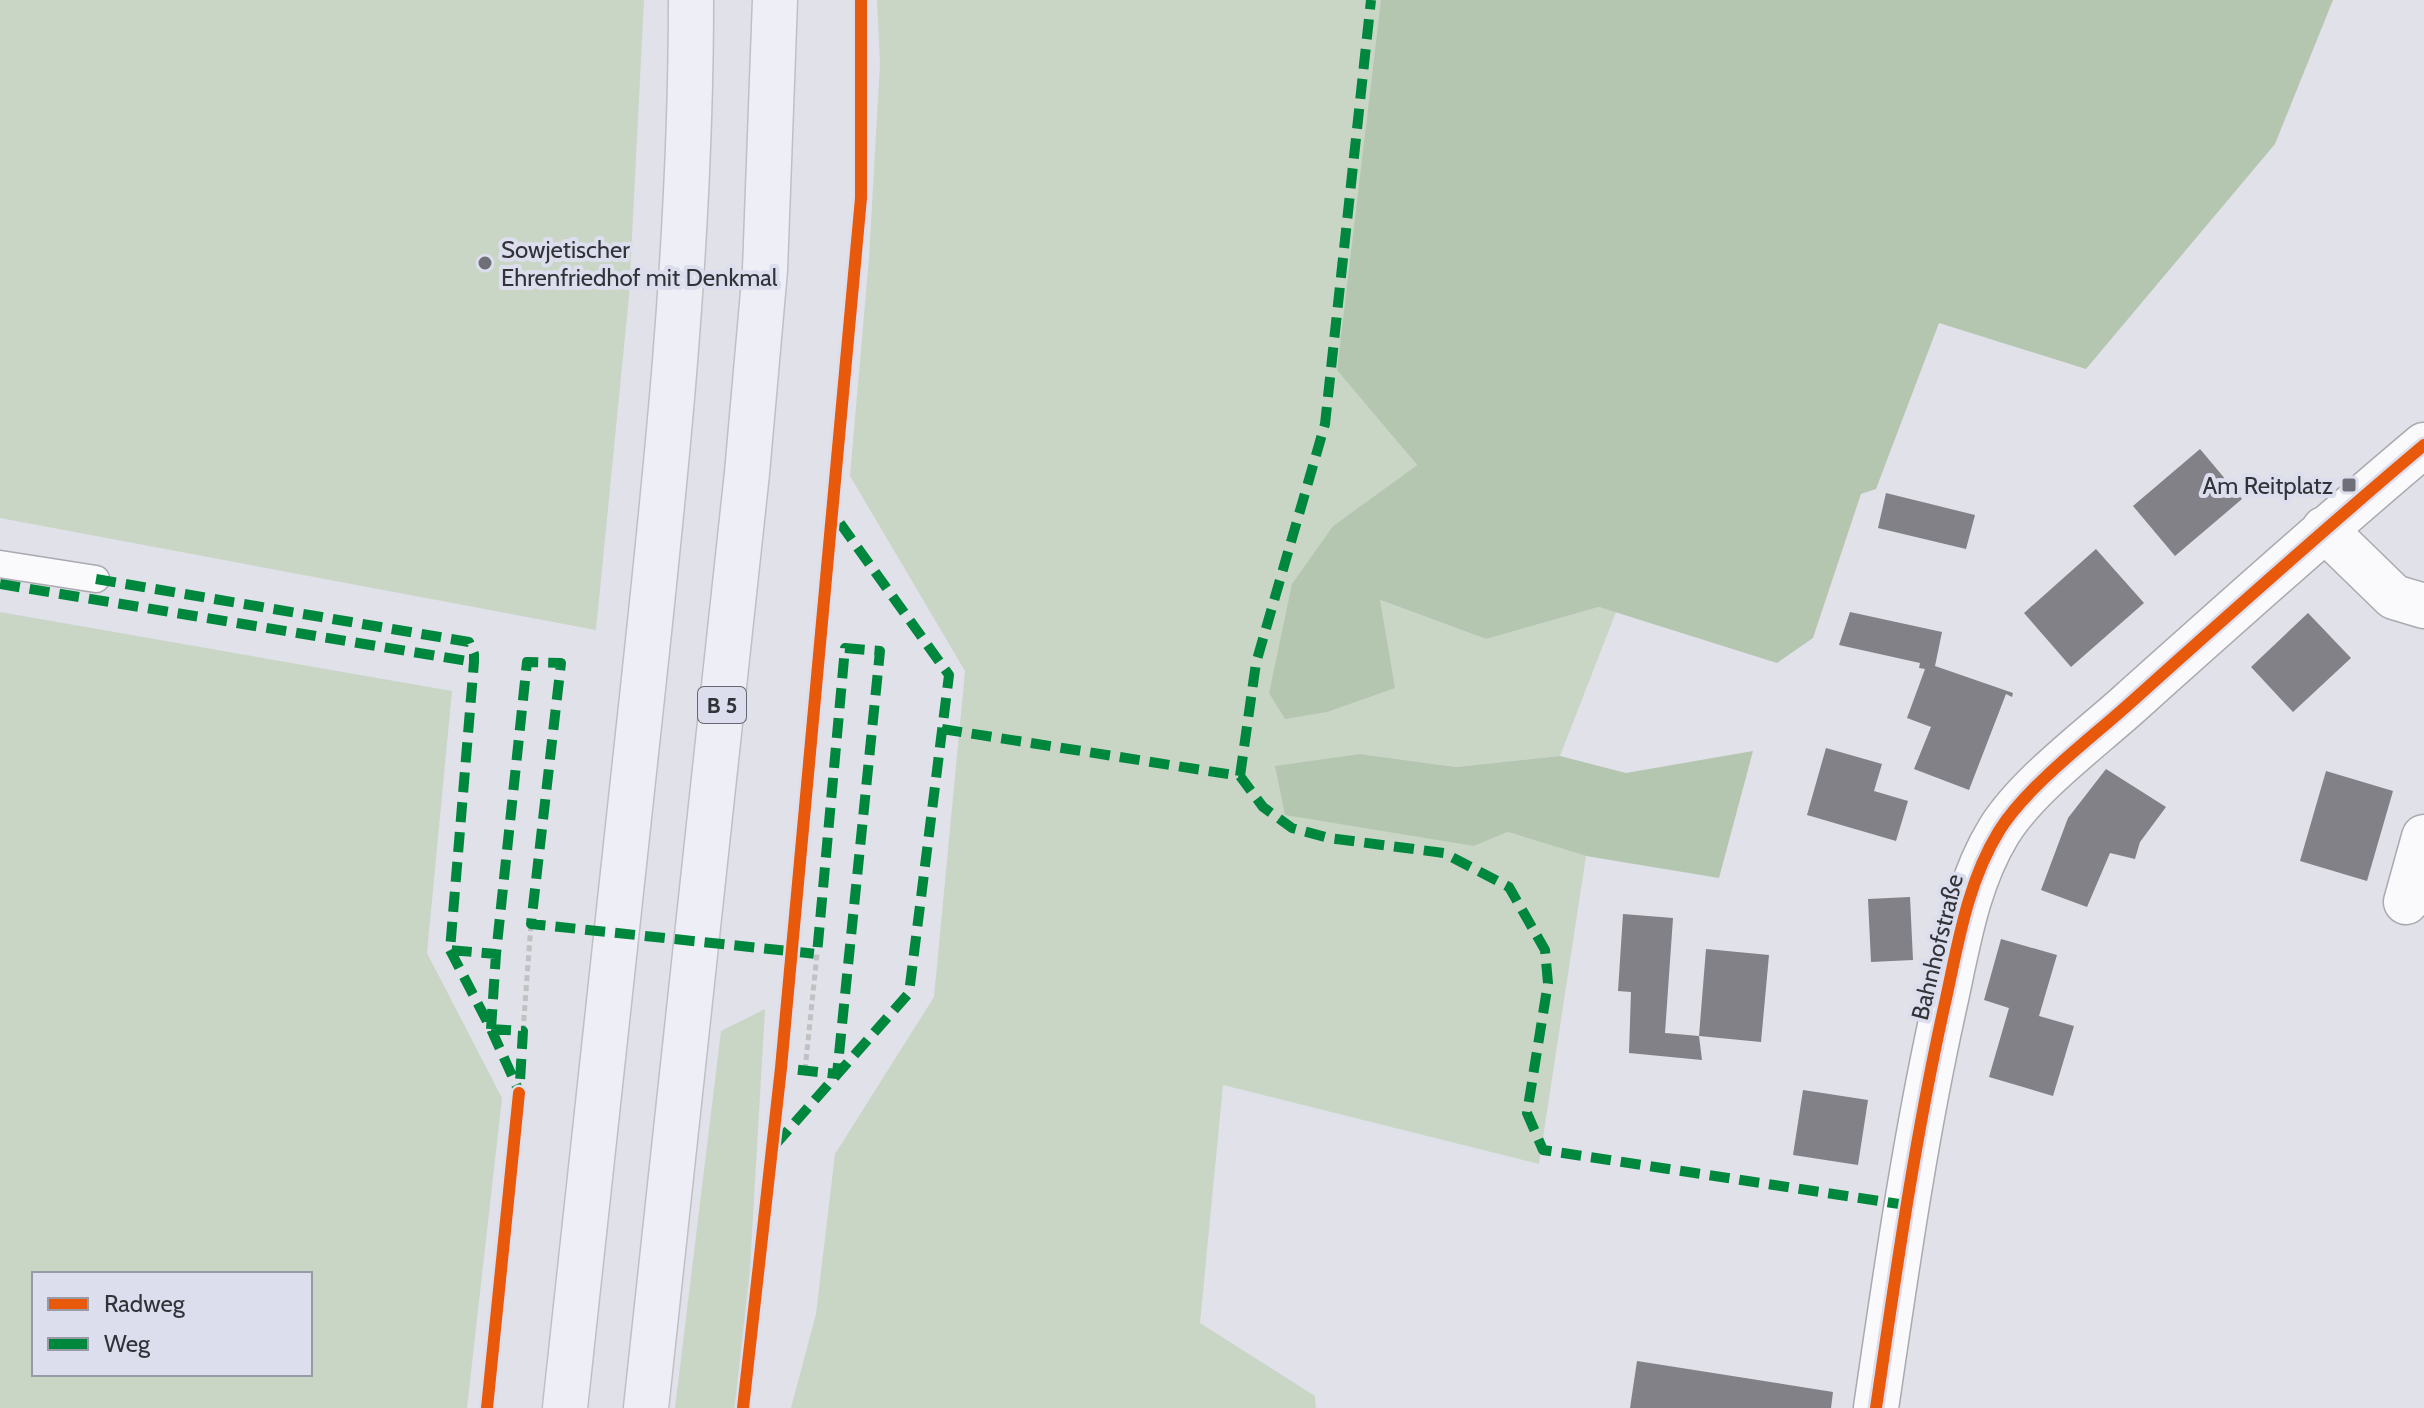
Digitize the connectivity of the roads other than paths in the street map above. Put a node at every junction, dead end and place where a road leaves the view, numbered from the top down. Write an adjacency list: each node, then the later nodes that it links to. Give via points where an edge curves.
1 (691, 0): 10 (highway, via 684,272 669,443)
2 (775, 0): 11 (highway, B 5, via 765,270 747,473)
3 (2424, 445): 4 (street, Bahnhofstraße)
4 (2324, 529): 7 (street, via 2394,597); 12 (street, Bahnhofstraße, via 2047,777 2001,829 1983,861 1962,923 1928,1077)
5 (0, 564): 6 (lane)
6 (96, 579)
7 (2424, 606)
8 (2424, 837): 9 (street)
9 (2406, 902)
10 (565, 1408)
11 (646, 1408)
12 (1876, 1408)

